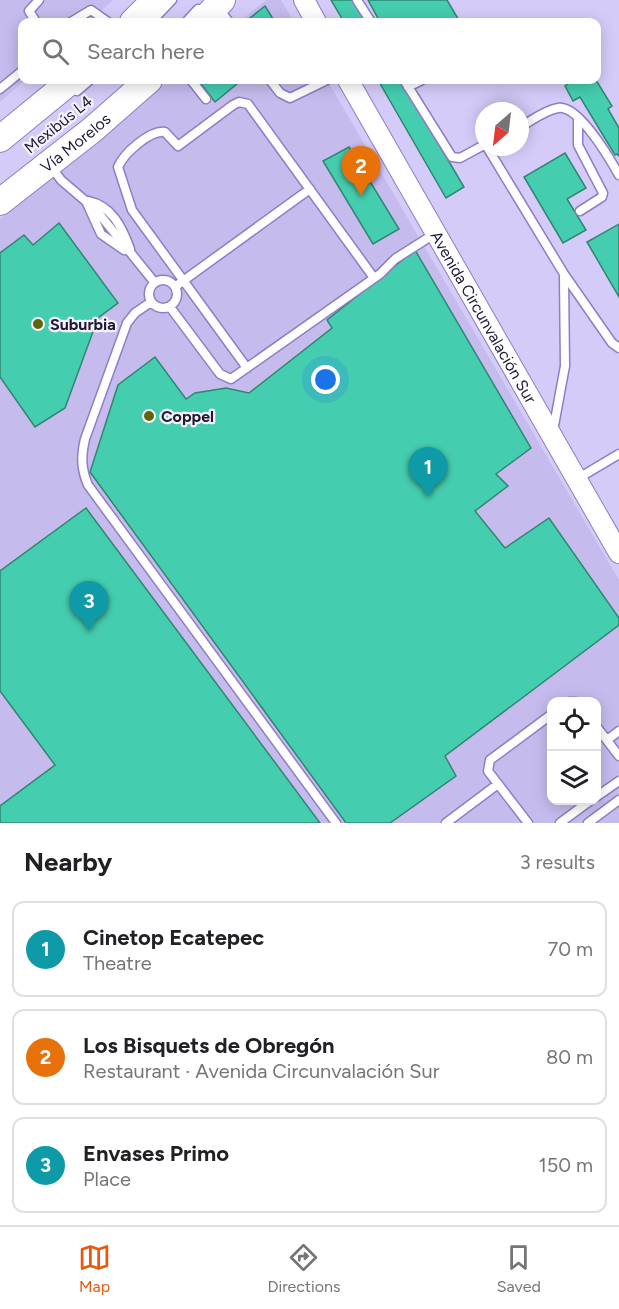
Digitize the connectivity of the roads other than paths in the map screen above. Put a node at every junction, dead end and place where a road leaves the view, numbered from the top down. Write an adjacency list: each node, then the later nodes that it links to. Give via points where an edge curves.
1 (39, 0): 7 (lane, via 29,11)
2 (155, 0): 10 (main road)
3 (172, 0): 11 (lane)
4 (304, 0): 13 (street)
5 (357, 0): 14 (lane)
6 (215, 10): 12 (lane)
7 (33, 18)
8 (78, 18): 9 (lane, via 91,10)
9 (104, 18)
10 (137, 18)
11 (155, 18)
12 (196, 18)
13 (314, 18)
14 (368, 18)
15 (18, 74): 22 (lane)
16 (144, 84): 31 (main road, Vía Morelos)
17 (194, 84): 24 (lane)
18 (273, 84): 19 (lane, via 290,98)
19 (319, 84)
20 (350, 84): 37 (street, Avenida Circunvalación Sur)
21 (407, 84): 29 (lane, via 452,157 460,158)
22 (0, 89)
23 (69, 90): 28 (main road)
24 (206, 99)
25 (579, 120): 26 (lane, via 559,108); 33 (lane, via 599,141); 36 (lane, via 578,144 603,193)
26 (529, 123)
27 (80, 126): 32 (lane, Mexibús L4)
28 (0, 140)
29 (475, 151)
30 (491, 156): 38 (lane)
31 (50, 164): 35 (main road, Vía Morelos); 40 (lane)
32 (18, 175)
33 (619, 175)
34 (310, 189): 39 (lane); 41 (lane); 41 (lane, via 253,109 243,102 233,105 178,146 165,132 153,134 122,159 118,171 129,206)
35 (0, 202)
36 (580, 211)
37 (437, 233): 39 (lane, via 395,259); 46 (street, Avenida Circunvalación Sur)
38 (564, 274): 44 (lane); 46 (lane, via 565,366)
39 (374, 278): 45 (lane)
40 (155, 283): 41 (lane); 42 (lane, via 150,289)
41 (179, 283): 43 (lane, via 177,300); 45 (lane)
42 (151, 302): 43 (lane, via 159,308); 60 (lane, via 127,323 85,439 83,474)
43 (170, 307): 45 (lane, via 220,374 231,379)
44 (619, 348)
45 (247, 368)
46 (552, 437): 48 (street, Avenida Circunvalación Sur)
47 (619, 454): 48 (lane)
48 (577, 479): 49 (street, Avenida Circunvalación Sur)
49 (619, 553)
50 (547, 718): 56 (lane, via 490,760 488,771)
51 (619, 731): 53 (lane)
52 (601, 732): 53 (lane)
53 (607, 740): 54 (lane)
54 (619, 756)
55 (619, 781): 57 (lane)
56 (498, 784): 61 (lane); 62 (lane)
57 (601, 794)
58 (619, 800): 64 (lane)
59 (585, 805): 63 (lane)
60 (336, 823)
61 (446, 823)
62 (528, 823)
63 (560, 823)
64 (588, 823)

